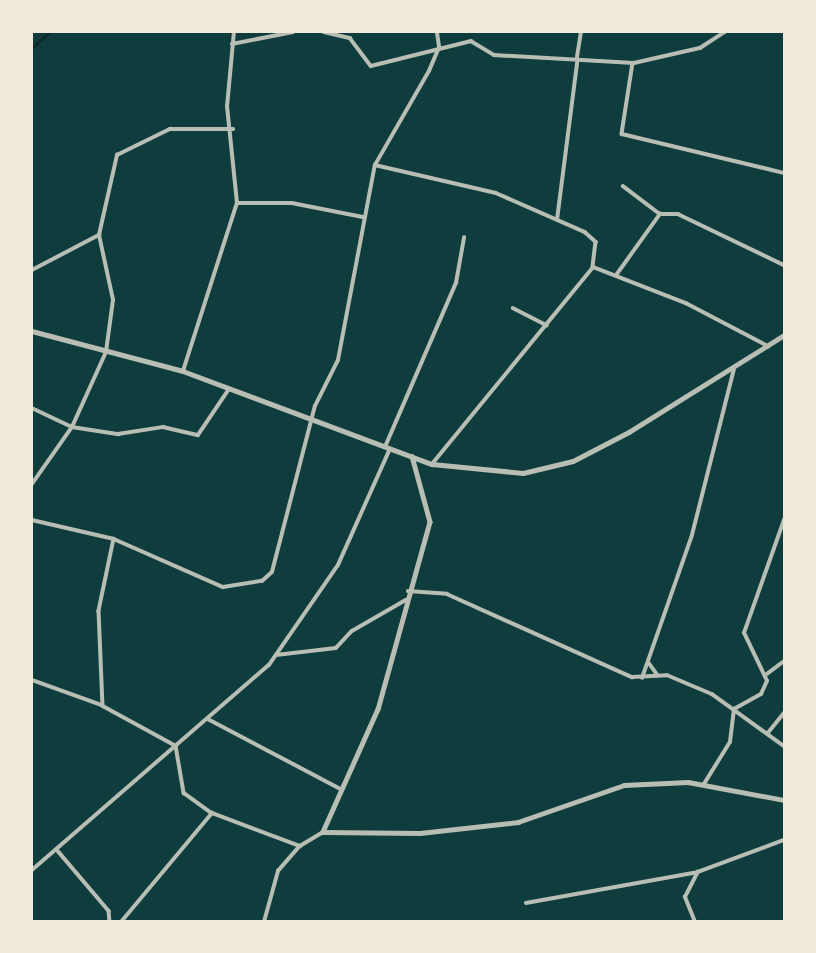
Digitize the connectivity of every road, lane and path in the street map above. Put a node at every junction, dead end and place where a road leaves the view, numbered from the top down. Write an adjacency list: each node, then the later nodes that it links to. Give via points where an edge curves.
1 (234, 32): 7 (street)
2 (293, 32): 7 (street)
3 (324, 32): 8 (street, via 349,38 371,66)
4 (437, 32): 8 (street)
5 (581, 32): 9 (street)
6 (725, 32): 10 (street, via 700,48)
7 (232, 44): 11 (street, via 228,107)
8 (439, 47): 9 (street, via 471,41 494,55); 12 (street)
9 (577, 60): 10 (street); 18 (street)
10 (634, 63): 13 (street, via 622,134)
11 (233, 129): 15 (street); 19 (street, via 170,129 117,155)
12 (375, 165): 17 (street); 18 (street, via 496,192)
13 (785, 173)
14 (623, 186): 16 (street)
15 (237, 202): 17 (street, via 292,203); 32 (street)
16 (660, 214): 21 (street, via 678,214); 24 (street)
17 (363, 217): 35 (street, via 338,360 315,406)
18 (557, 220): 22 (street, via 594,236)
19 (99, 235): 23 (street); 30 (street, via 113,300)
20 (464, 238): 37 (street, via 456,283)
21 (785, 265)
22 (593, 267): 24 (street); 26 (street)
23 (32, 270)
24 (617, 274): 29 (street)
25 (513, 308): 26 (street)
26 (547, 326): 39 (street, via 499,375)
27 (32, 331): 30 (street)
28 (785, 335): 29 (street)
29 (768, 346): 31 (street)
30 (106, 352): 32 (street); 36 (street)
31 (734, 369): 39 (street, via 629,432 548,470 523,474); 48 (street, via 692,535)
32 (183, 372): 33 (street)
33 (229, 389): 35 (street); 36 (street, via 198,435 163,427 117,434)
34 (32, 408): 36 (street)
35 (314, 421): 37 (street); 43 (street, via 272,572 262,581 223,587)
36 (72, 427): 40 (street)
37 (387, 448): 38 (street); 46 (street, via 338,565)
38 (412, 456): 39 (street); 44 (street, via 430,522)
39 (432, 464)
40 (32, 484)
41 (32, 520): 43 (street)
42 (785, 520): 50 (street, via 744,633)
43 (114, 539): 53 (street, via 100,611)
44 (408, 591): 45 (street); 51 (street, via 447,594)
45 (406, 600): 46 (street, via 336,648); 61 (street, via 378,709)
46 (276, 655): 56 (street)
47 (785, 661): 50 (street)
48 (649, 663): 49 (street); 51 (street)
49 (657, 674): 51 (street); 54 (street)
50 (767, 674): 54 (street, via 761,694)
51 (642, 678)
52 (32, 680): 53 (street)
53 (103, 706): 58 (street)
54 (734, 709): 57 (street); 60 (street, via 730,742)
55 (785, 713): 57 (street)
56 (208, 719): 58 (street); 61 (street)
57 (768, 734): 59 (street)
58 (176, 746): 63 (street, via 184,793); 67 (street)
59 (785, 746)
60 (704, 784): 62 (street); 64 (street, via 624,785 518,822 420,833)
61 (340, 788): 64 (street)
62 (785, 800)
63 (212, 813): 66 (street); 72 (street)
64 (323, 832): 66 (street)
65 (785, 840): 69 (street)
66 (300, 846): 73 (street, via 278,871)
67 (58, 851): 68 (street); 71 (street, via 108,911)
68 (32, 870)
69 (698, 872): 70 (street); 74 (street, via 685,897)
70 (526, 903)
71 (110, 922)
72 (121, 922)
73 (264, 922)
74 (695, 922)

